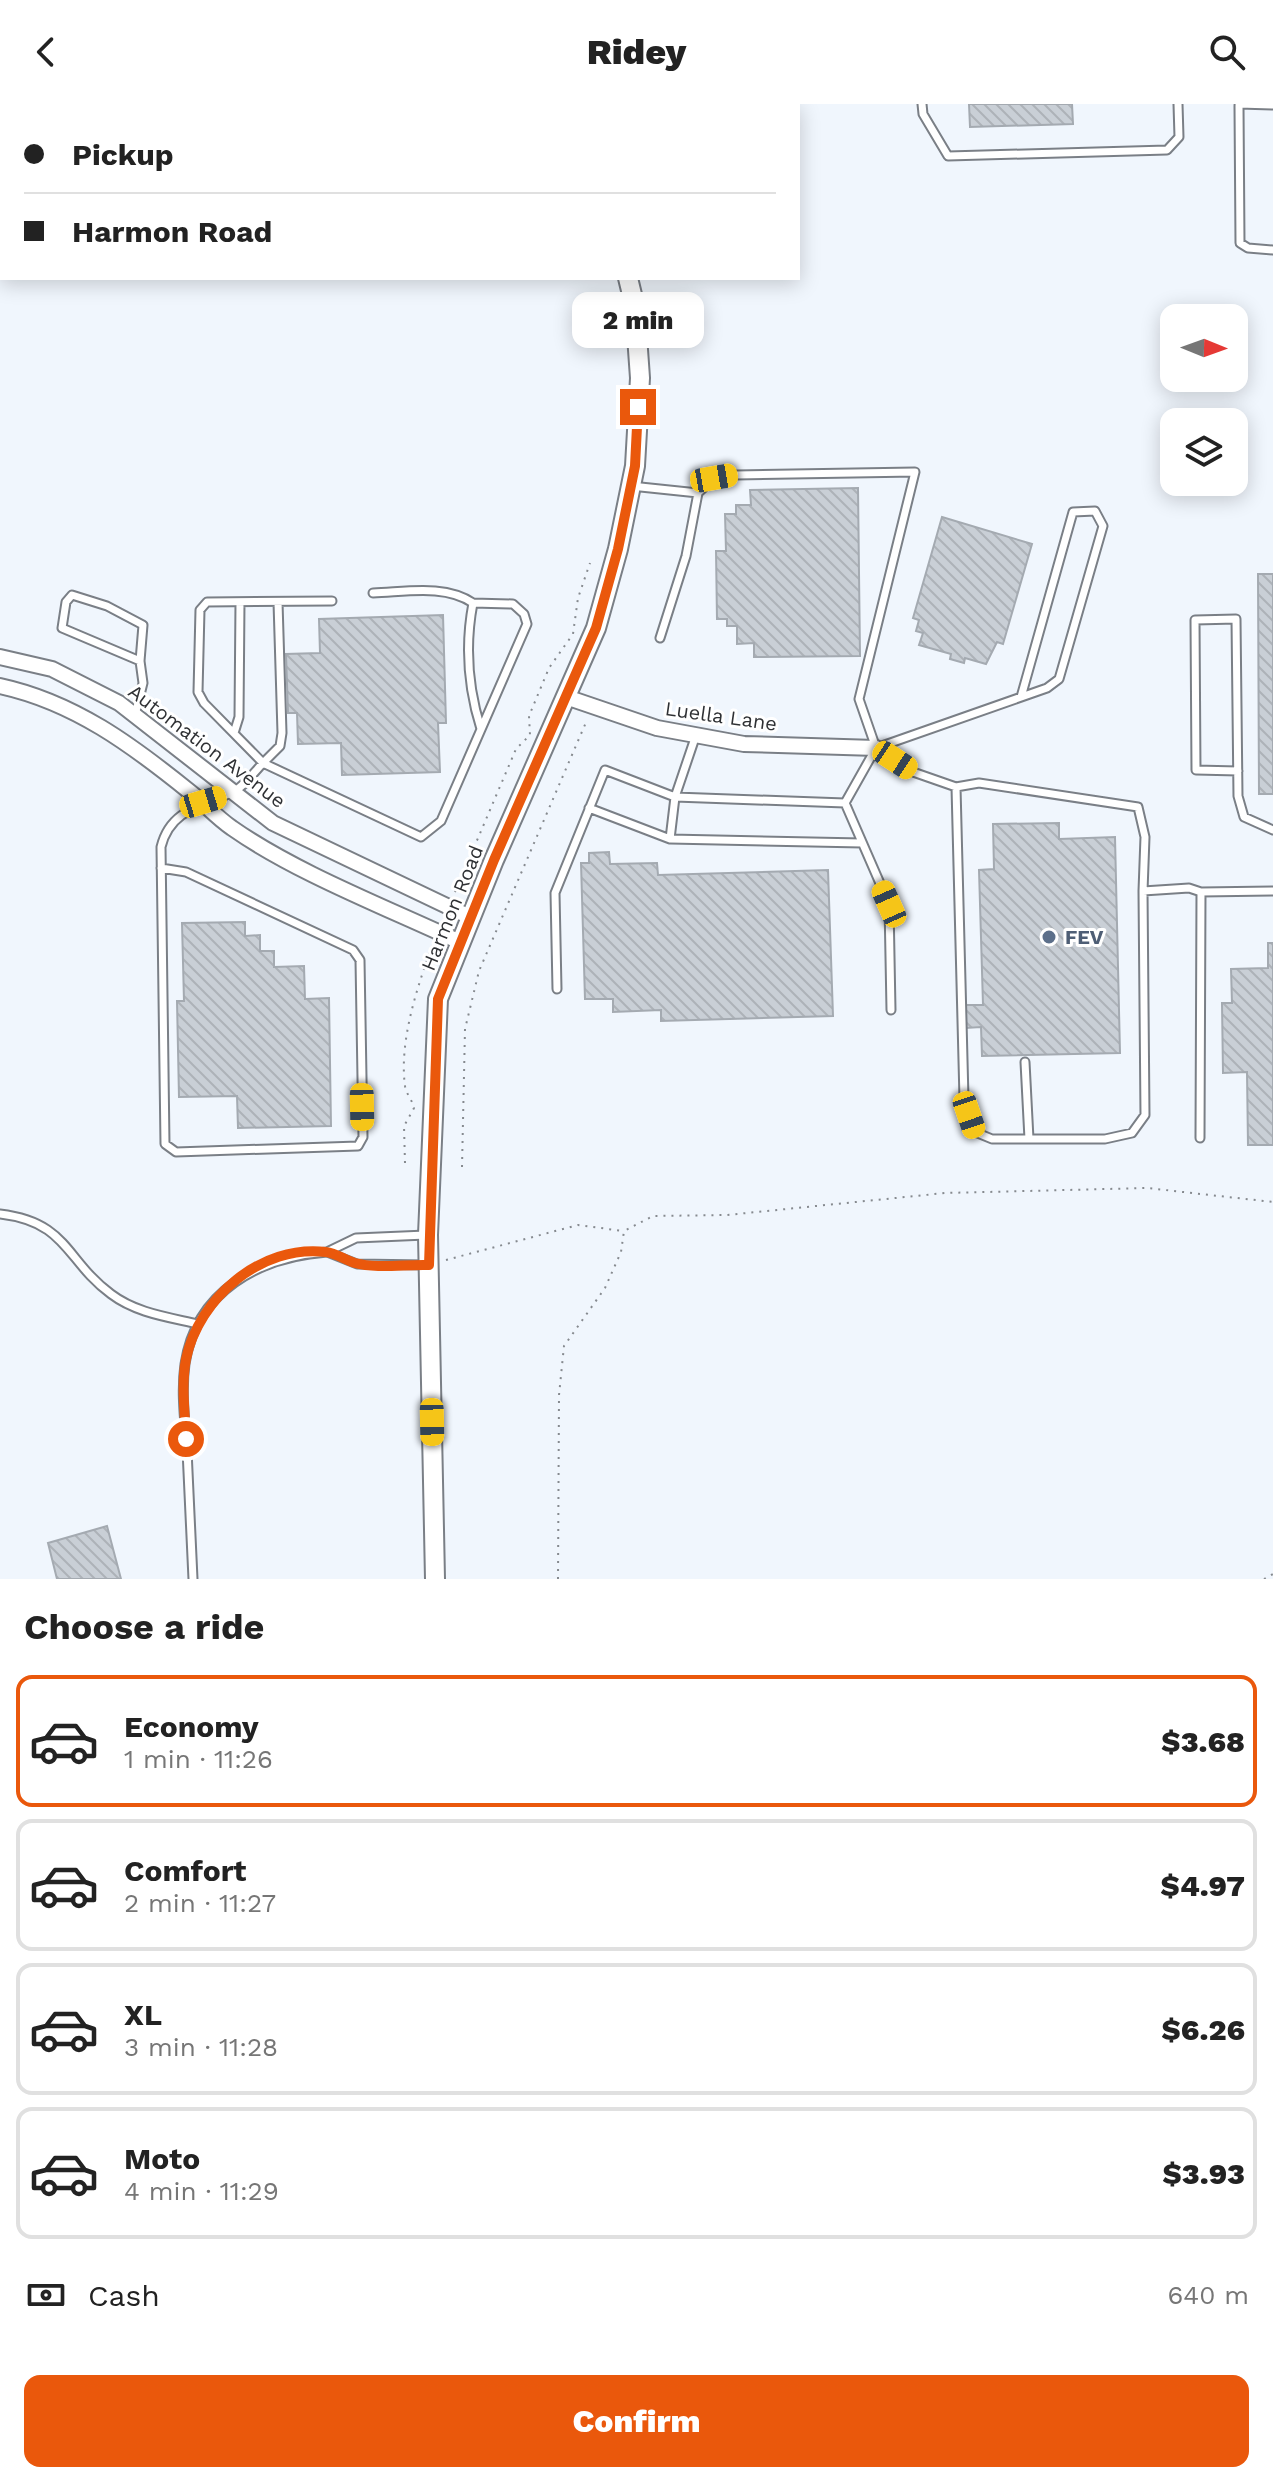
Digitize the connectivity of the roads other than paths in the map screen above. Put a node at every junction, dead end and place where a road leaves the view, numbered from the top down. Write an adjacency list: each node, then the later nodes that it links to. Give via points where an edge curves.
1 (922, 104): 2 (lane, via 948,156 1167,150 1179,137)
2 (1178, 104)
3 (1239, 105): 4 (lane); 5 (lane, via 1240,243)
4 (1273, 105)
5 (1273, 250)
6 (628, 280): 7 (street, Harmon Road, via 640,378)
7 (631, 486): 8 (lane); 18 (street, Harmon Road, via 596,628)
8 (698, 493): 14 (lane, via 686,556); 24 (lane, via 714,478 736,475 915,472 859,699)
9 (373, 593): 13 (lane, via 445,591)
10 (332, 601): 12 (lane)
11 (240, 602): 12 (lane); 22 (lane, via 239,717); 22 (lane, via 207,602 200,610 198,692)
12 (278, 602): 25 (lane, via 282,733 280,746)
13 (473, 603): 21 (lane, via 468,630 471,699); 21 (lane, via 513,604 527,624)
14 (660, 638)
15 (0, 657): 20 (street, Automation Avenue, via 52,669)
16 (140, 661): 16 (lane, via 143,625 72,595 62,628); 20 (lane, via 143,683)
17 (0, 686): 30 (street, via 53,700 102,726)
18 (566, 697): 23 (street, Luella Lane, via 657,728); 40 (street, Harmon Road)
19 (1021, 697): 19 (lane, via 1059,679 1103,526 1095,511 1073,512); 24 (lane)
20 (135, 715): 28 (street, Automation Avenue)
21 (481, 729): 25 (lane, via 441,821 421,837)
22 (234, 733): 25 (lane)
23 (696, 735): 24 (street, Luella Lane, via 744,744); 29 (lane)
24 (876, 748): 27 (lane, via 913,772); 31 (lane)
25 (263, 763): 28 (lane)
26 (1238, 771): 26 (lane, via 1236,619 1195,620 1196,770); 33 (lane, via 1244,817)
27 (956, 787): 37 (lane, via 979,783 1138,807 1145,837); 46 (lane, via 964,1099 975,1132 992,1139)
28 (235, 792): 30 (lane); 40 (street, Automation Avenue, via 273,823)
29 (675, 797): 31 (lane); 32 (lane, via 605,770); 34 (lane)
30 (203, 802): 36 (lane, via 177,817 165,832); 41 (street, via 230,827 268,850)
31 (845, 803): 35 (lane)
32 (589, 808): 34 (lane); 42 (lane, via 555,893)
33 (1273, 830)
34 (670, 839): 35 (lane)
35 (862, 843): 43 (lane, via 889,904)
36 (161, 868): 36 (lane, via 165,1144 176,1152 358,1146 363,1137 360,960 353,950 186,872)
37 (1143, 891): 39 (lane); 46 (lane, via 1145,1115 1132,1133 1105,1139)
38 (1273, 891): 39 (lane)
39 (1201, 892): 45 (lane)
40 (472, 918): 41 (street, Harmon Road)
41 (462, 943): 48 (street, Harmon Road, via 438,999)
42 (557, 989)
43 (891, 1010)
44 (1025, 1062): 46 (lane)
45 (1200, 1138)
46 (1029, 1139)
47 (0, 1214): 51 (lane, via 32,1220 59,1237 114,1297)
48 (428, 1235): 49 (lane, via 356,1238); 50 (street, Harmon Road)
49 (327, 1252): 50 (lane, via 357,1264); 51 (lane, via 286,1257 252,1269 220,1293)
50 (429, 1265): 53 (street, Harmon Road)
51 (198, 1324): 52 (lane, via 184,1383)
52 (193, 1579)
53 (435, 1579)

